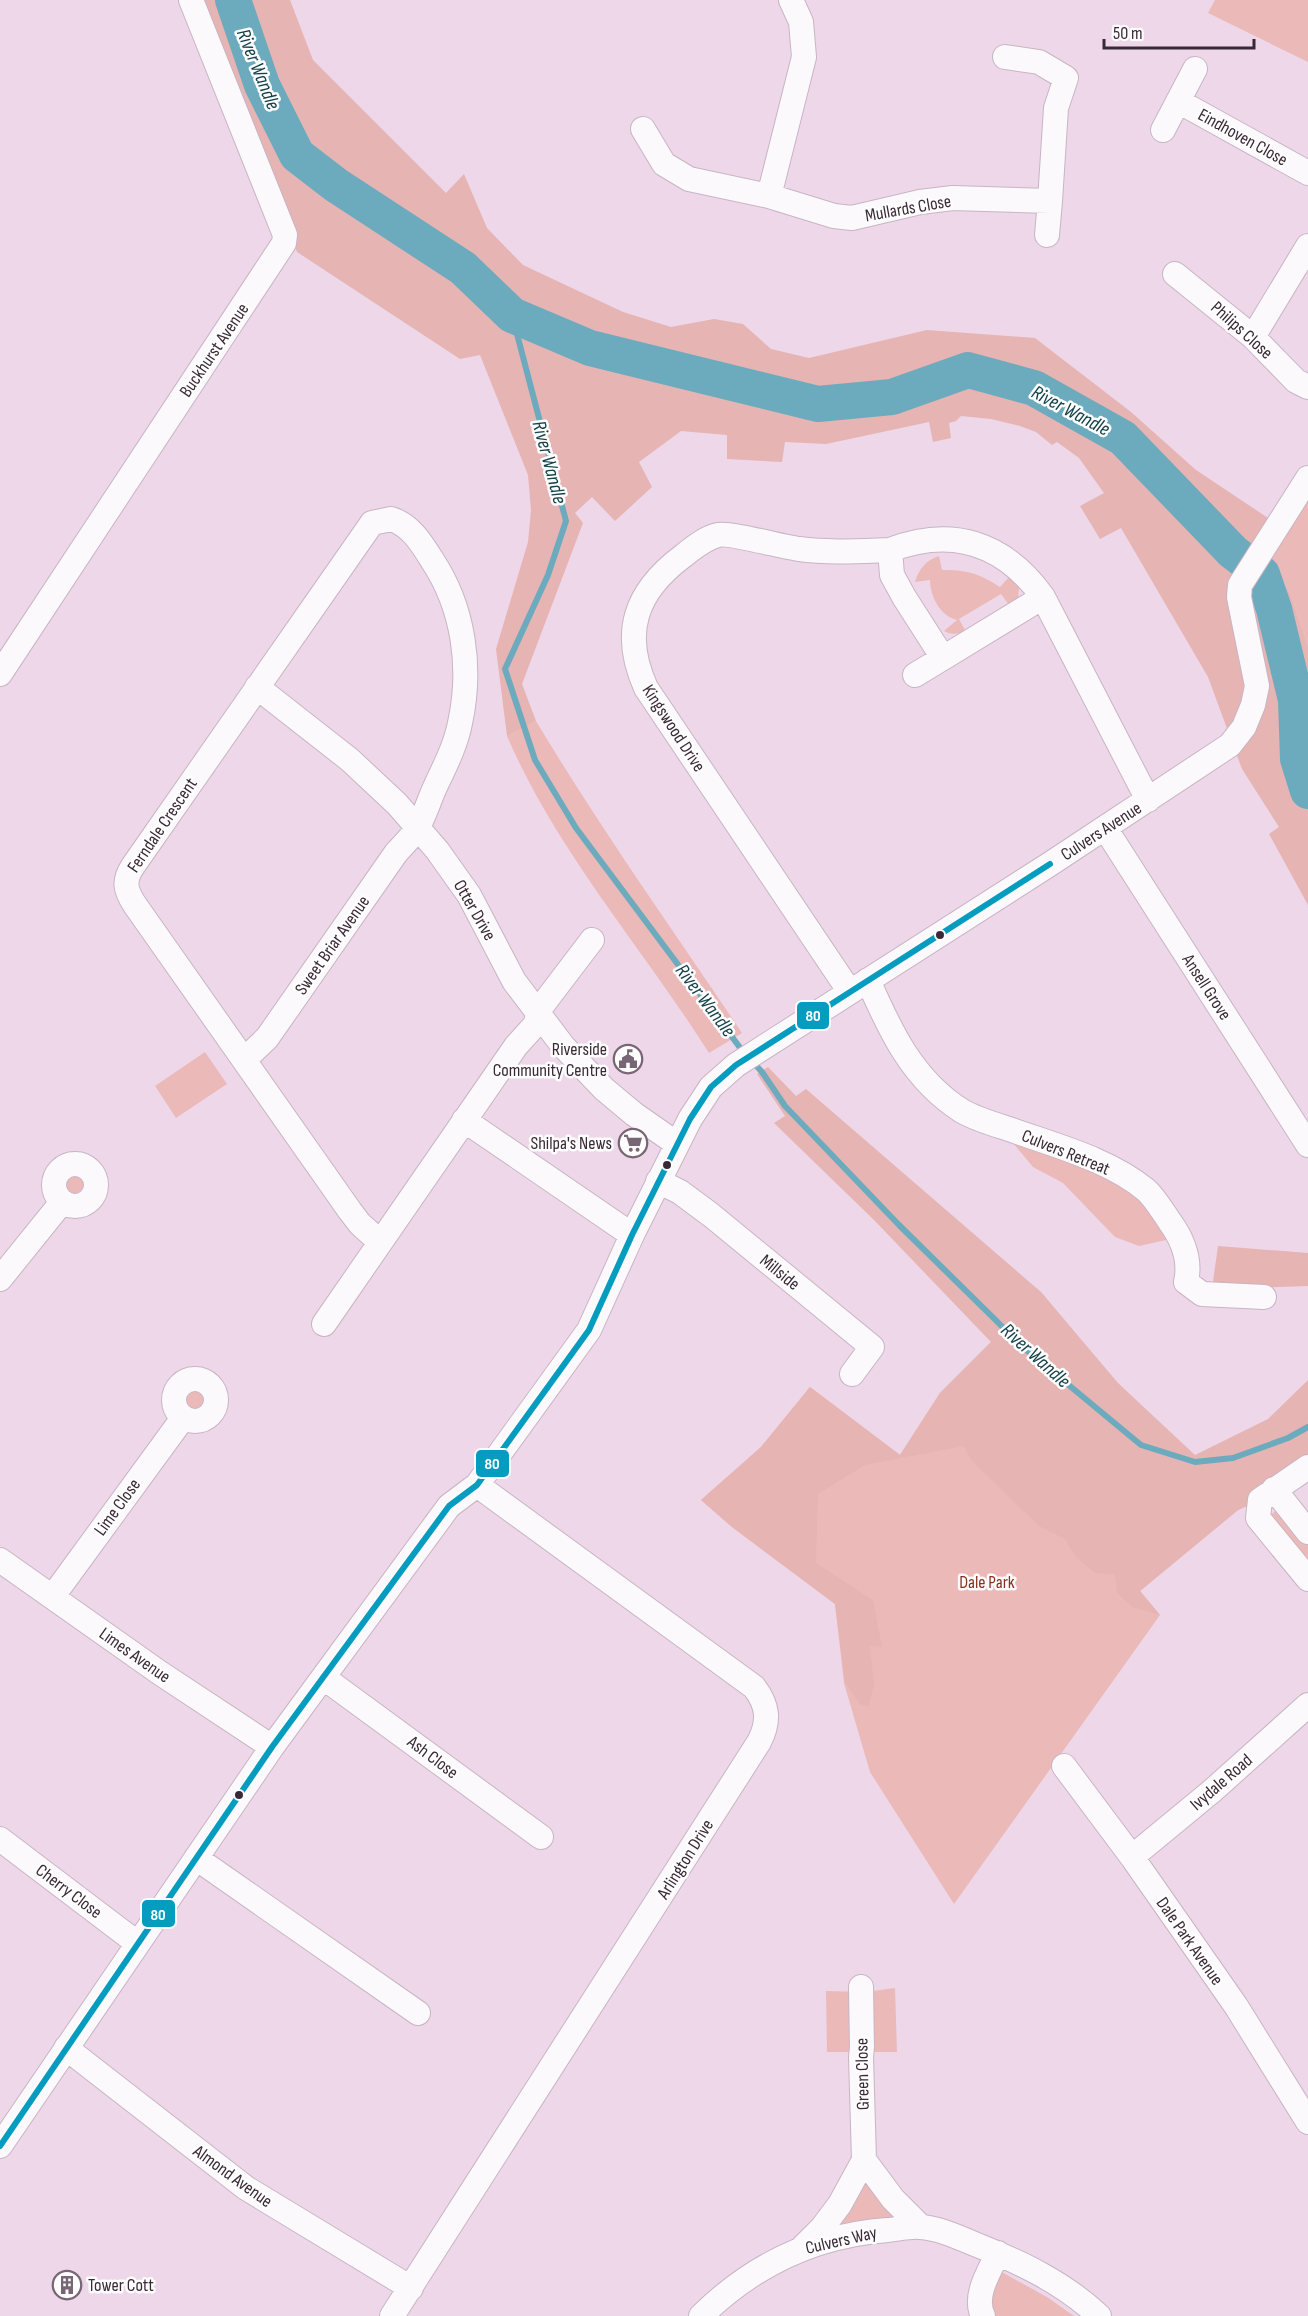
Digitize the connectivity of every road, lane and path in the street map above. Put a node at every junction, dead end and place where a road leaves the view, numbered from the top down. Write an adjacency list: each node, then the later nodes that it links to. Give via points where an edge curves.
1 (191, 0): 21 (street, Buckhurst Avenue, via 285,235 284,243)
2 (791, 0): 9 (street, via 801,22 804,57)
3 (1005, 57): 10 (street, via 1039,62 1076,84 1056,108)
4 (1195, 69): 5 (street, Eindhoven Close)
5 (1178, 101): 7 (street, Eindhoven Close); 8 (street, Eindhoven Close)
6 (643, 129): 9 (street, Mullards Close, via 664,164 689,179)
7 (1163, 130)
8 (1308, 173)
9 (770, 196): 10 (street, Mullards Close, via 810,210 852,218 953,198)
10 (1050, 201): 11 (street)
11 (1047, 235)
12 (1308, 246): 14 (street)
13 (1175, 274): 14 (street, Philips Close)
14 (1253, 338): 15 (street, Philips Close, via 1296,381)
15 (1308, 387)
16 (1308, 478): 24 (street, Culvers Avenue, via 1240,585 1257,686 1244,727 1230,746)
17 (372, 524): 23 (street, Ferndale Crescent); 25 (street, Sweet Briar Avenue, via 399,521 422,545 446,585 463,637 466,668 460,724)
18 (890, 550): 19 (street, Kingswood Drive, via 919,541 963,540 1002,556 1020,569); 20 (street, via 892,575); 28 (street, Kingswood Drive, via 799,549 720,534 703,542 653,582 639,609 634,636 646,688)
19 (1043, 597): 20 (street); 24 (street, Kingswood Drive)
20 (943, 658): 22 (street)
21 (0, 674)
22 (915, 675)
23 (257, 687): 25 (street, Otter Drive, via 350,760); 30 (street, Ferndale Crescent, via 125,881 129,896)
24 (1148, 800): 26 (street, Culvers Avenue)
25 (418, 828): 29 (street, Otter Drive, via 469,896 514,981); 30 (street, Sweet Briar Avenue, via 396,853 267,1038)
26 (1105, 828): 28 (street, Culvers Avenue); 33 (street, Ansell Grove)
27 (592, 940): 29 (street)
28 (859, 986): 32 (street, Culvers Avenue, via 723,1075 703,1098); 39 (street, Culvers Retreat, via 904,1053 934,1089 963,1111 1093,1160 1146,1190 1175,1229 1189,1268 1186,1282 1202,1294)
29 (538, 1015): 31 (street, via 535,1025); 32 (street, Otter Drive, via 604,1089)
30 (244, 1060): 37 (street, Ferndale Crescent, via 350,1211)
31 (464, 1120): 36 (street); 37 (street)
32 (677, 1144): 34 (street, Culvers Avenue)
33 (1308, 1145)
34 (658, 1181): 36 (street, Culvers Avenue); 41 (street, Millside, via 692,1200 872,1347)
35 (62, 1202): 38 (street)
36 (632, 1236): 44 (street, Culvers Avenue, via 589,1330)
37 (380, 1242): 40 (street)
38 (0, 1279)
39 (1264, 1297)
40 (324, 1324)
41 (852, 1374)
42 (183, 1418): 49 (street, Lime Close)
43 (1308, 1467): 45 (street)
44 (477, 1485): 50 (street, Culvers Avenue, via 449,1506); 68 (street, Arlington Drive, via 754,1687 762,1698 767,1720 753,1752)
45 (1274, 1489): 46 (street); 48 (street, via 1260,1500 1258,1518)
46 (1308, 1532)
47 (0, 1560): 49 (street, Limes Avenue)
48 (1308, 1579)
49 (53, 1596): 52 (street, Limes Avenue)
50 (324, 1678): 52 (street, Culvers Avenue); 54 (street, Ash Close)
51 (1308, 1706): 56 (street, Ivydale Road)
52 (272, 1747): 57 (street, Culvers Avenue)
53 (1064, 1766): 56 (street, Dale Park Avenue)
54 (541, 1837)
55 (0, 1839): 58 (street, Cherry Close)
56 (1132, 1857): 62 (street, Dale Park Avenue, via 1236,2006)
57 (196, 1858): 58 (street, Culvers Avenue); 60 (street)
58 (137, 1943): 61 (street, Culvers Avenue)
59 (861, 1987): 64 (street, Green Close)
60 (418, 2013)
61 (66, 2048): 63 (street, Culvers Avenue); 68 (street, Almond Avenue, via 246,2188)
62 (1308, 2122)
63 (0, 2146)
64 (864, 2160): 65 (street, via 893,2199); 66 (street, via 840,2204)
65 (921, 2227): 66 (street, Culvers Way, via 878,2230); 67 (street, Culvers Way)
66 (803, 2247): 70 (street, Culvers Way, via 721,2296)
67 (998, 2253): 71 (street, via 980,2298); 72 (street, Culvers Way, via 1050,2279)
68 (411, 2288): 69 (street, Arlington Drive)
69 (392, 2316)
70 (701, 2316)
71 (983, 2316)
72 (1099, 2316)

